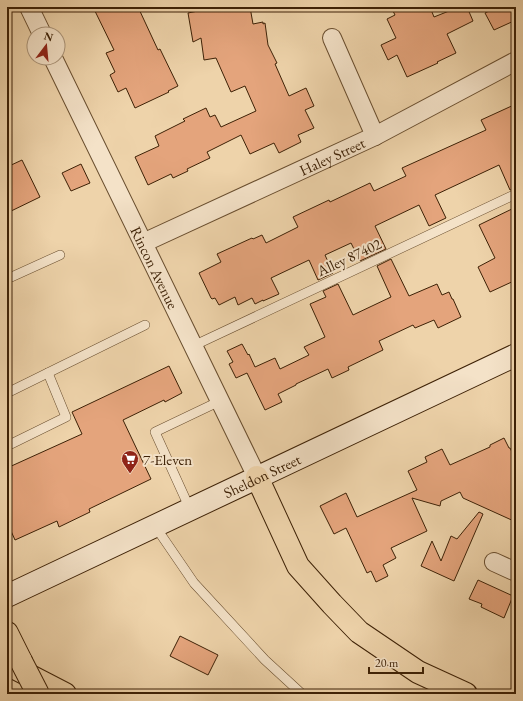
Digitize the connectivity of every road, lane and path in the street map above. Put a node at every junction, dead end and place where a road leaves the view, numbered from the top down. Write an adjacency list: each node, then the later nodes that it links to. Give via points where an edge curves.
1 (28, 7): 2 (street)
2 (38, 26)
3 (332, 38): 6 (street)
4 (516, 61): 6 (street, Haley Street)
5 (57, 66): 8 (street, Rincon Avenue)
6 (375, 136): 8 (street, Haley Street)
7 (516, 194): 12 (lane, Alley 87402)
8 (144, 243): 12 (street, Rincon Avenue)
9 (60, 255): 10 (lane)
10 (7, 279)
11 (145, 325): 14 (lane)
12 (194, 346): 16 (street, Rincon Avenue)
13 (516, 355): 18 (main road, Sheldon Street)
14 (48, 373): 15 (lane); 17 (lane, via 66,417)
15 (7, 393)
16 (220, 401): 18 (street, Rincon Avenue); 19 (lane, via 155,432)
17 (7, 446)
18 (257, 477): 19 (main road, Sheldon Street); 29 (main road, via 298,566 332,604 359,632 418,672)
19 (190, 509): 20 (main road, Sheldon Street)
20 (155, 526): 23 (main road, Sheldon Street); 28 (lane, via 194,583 265,660)
21 (494, 562): 22 (street)
22 (516, 572)
23 (7, 596)
24 (7, 633): 25 (main road)
25 (14, 662): 26 (main road, bridge); 27 (main road)
26 (38, 694)
27 (65, 694)
28 (302, 694)
29 (466, 694)

